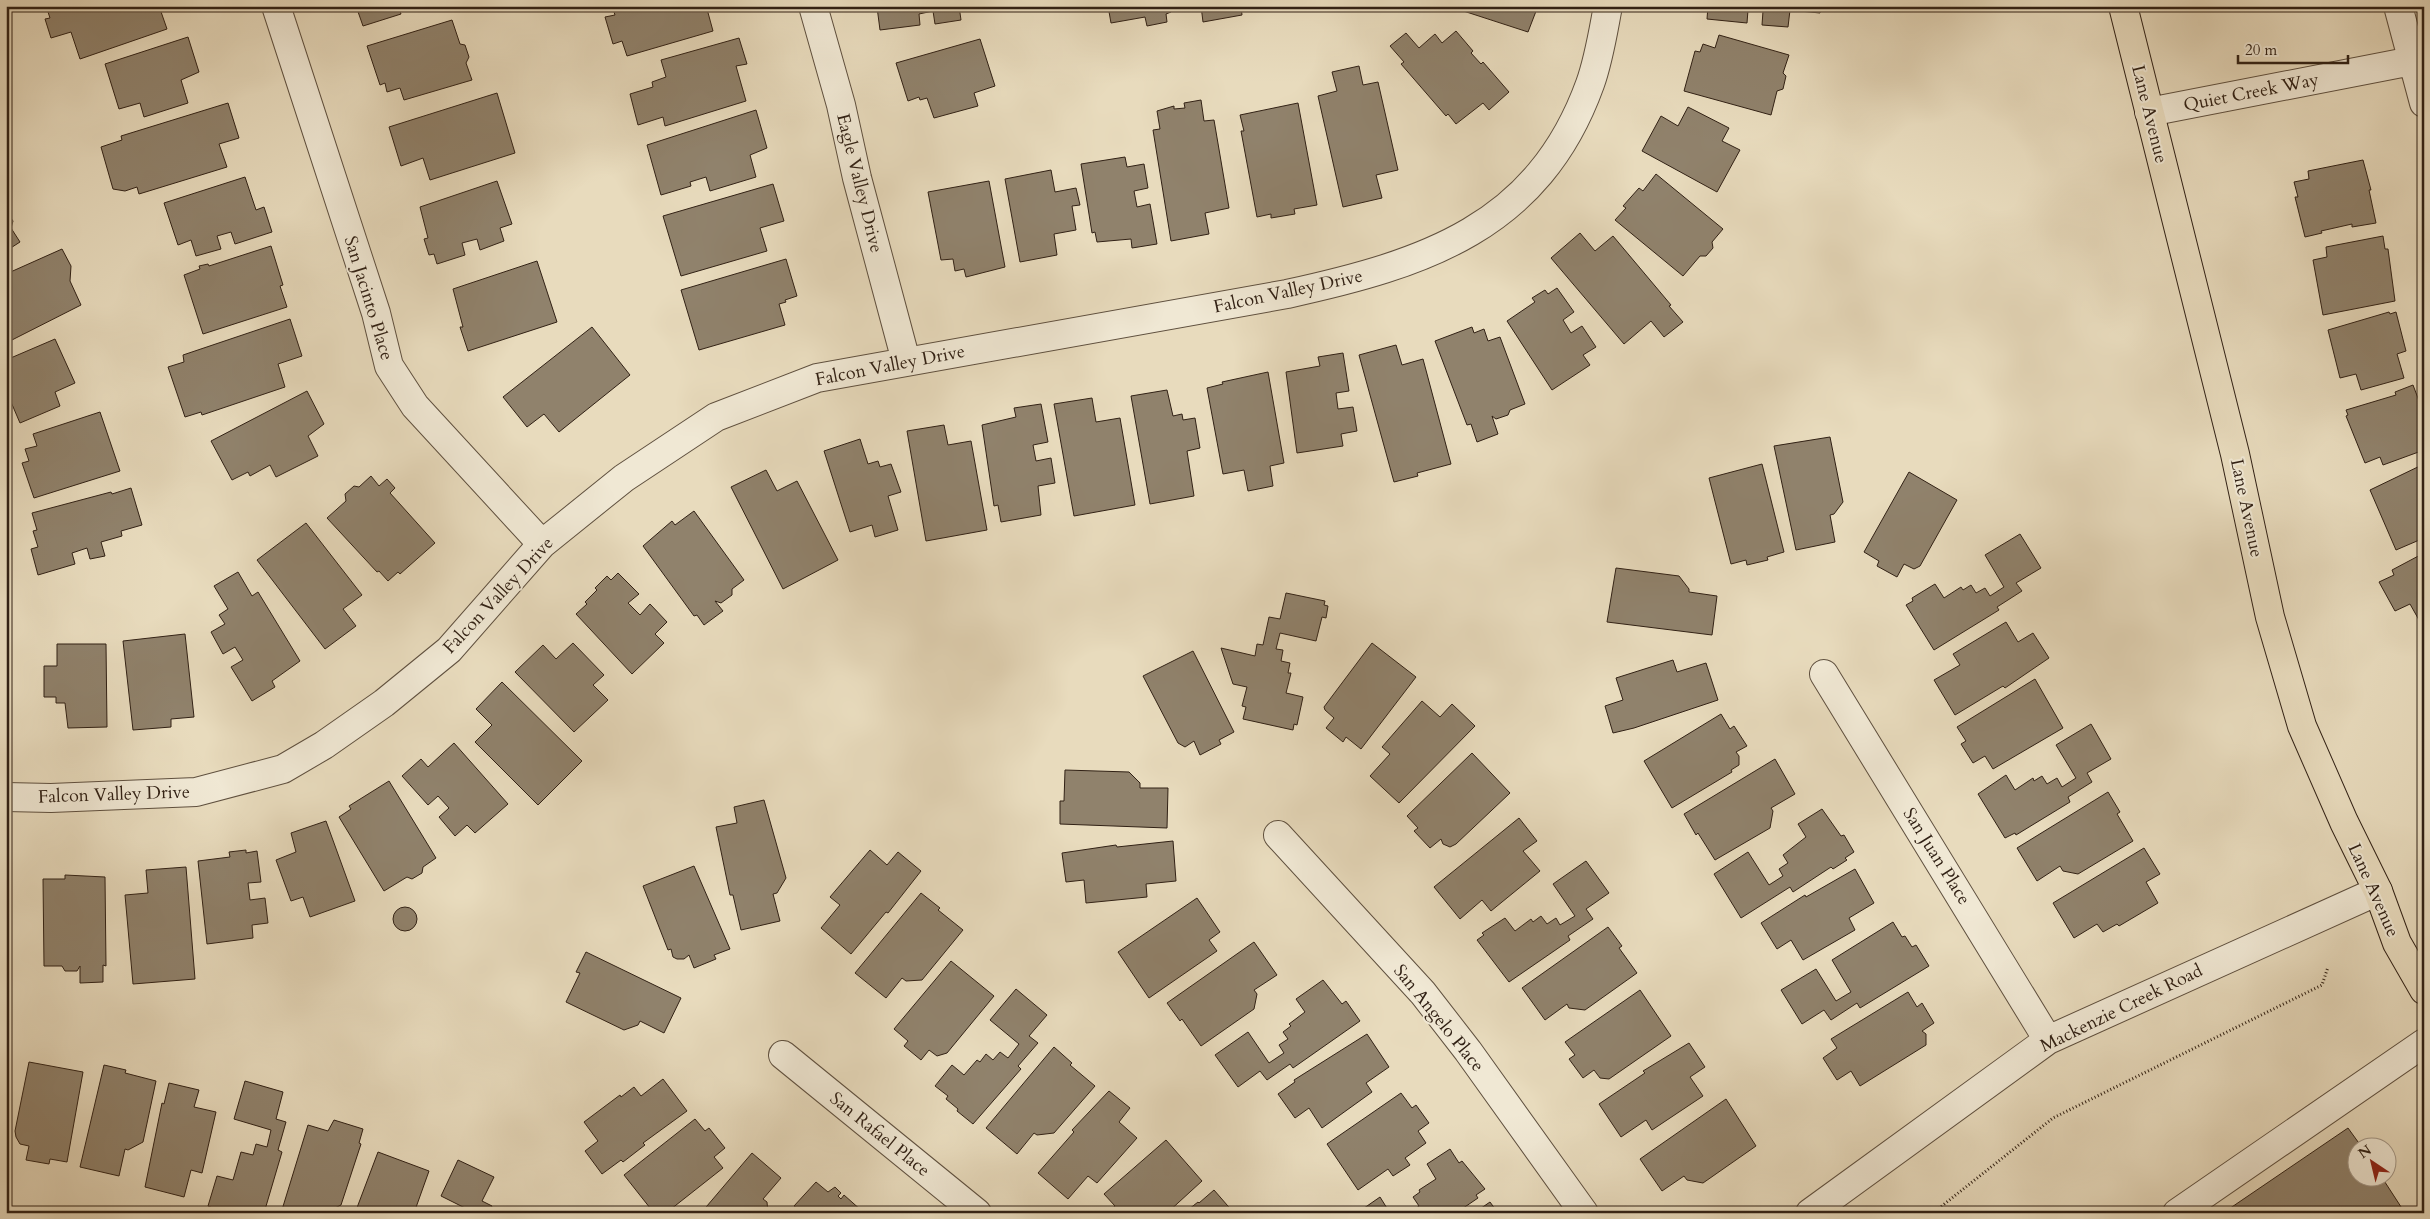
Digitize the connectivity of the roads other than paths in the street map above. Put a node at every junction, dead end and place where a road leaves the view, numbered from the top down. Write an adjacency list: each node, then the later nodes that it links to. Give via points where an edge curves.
1 (276, 6): 10 (street, San Jacinto Place, via 376,313 389,366 415,406)
2 (813, 6): 9 (street, Eagle Valley Drive)
3 (1608, 6): 9 (street, Falcon Valley Drive, via 1591,82 1560,148 1512,203 1483,226 1451,244 1348,280)
4 (2123, 6): 8 (main road, Lane Avenue)
5 (2398, 6): 6 (street)
6 (2412, 61): 7 (street); 8 (street, Quiet Creek Way)
7 (2424, 103)
8 (2149, 112): 14 (main road, Lane Avenue, via 2235,454 2270,617 2302,726)
9 (906, 361): 10 (street, Falcon Valley Drive, via 817,378 716,417 624,478)
10 (542, 544): 12 (street, Falcon Valley Drive, via 449,650 384,703 324,745 283,768 196,792)
11 (1824, 674): 16 (street, San Juan Place)
12 (6, 797)
13 (1278, 835): 20 (street, San Angelo Place, via 1423,993)
14 (2378, 891): 15 (main road, Lane Avenue, via 2397,943); 16 (street, Mackenzie Creek Road)
15 (2424, 990)
16 (2048, 1040): 21 (street, Mackenzie Creek Road)
17 (2424, 1043): 22 (street)
18 (783, 1055): 19 (street, San Rafael Place)
19 (977, 1213)
20 (1584, 1213)
21 (1810, 1213)
22 (2177, 1213)

